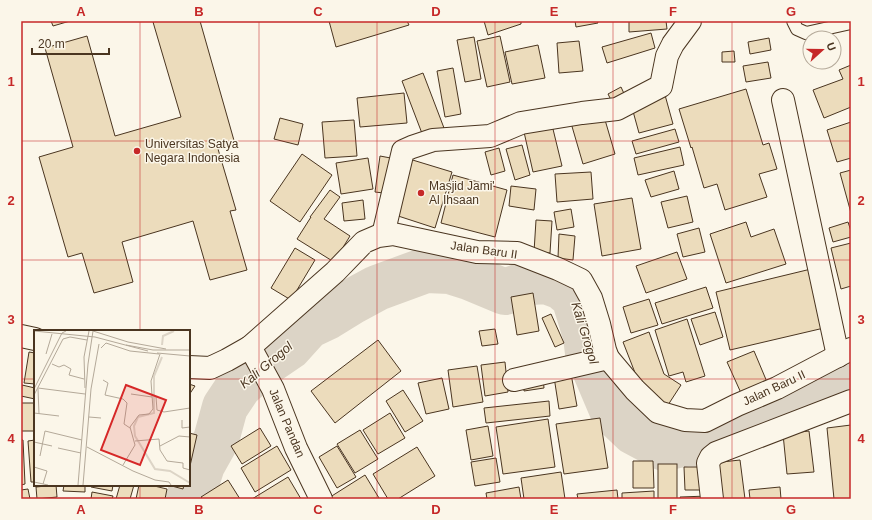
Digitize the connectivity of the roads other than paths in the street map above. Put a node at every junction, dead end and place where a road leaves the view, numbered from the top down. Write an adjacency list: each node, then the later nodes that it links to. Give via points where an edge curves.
1 (690, 21): 5 (street, via 667,56 661,86 617,108 521,124 490,136 433,140 403,151)
2 (793, 21): 3 (lane, via 797,30 806,33)
3 (851, 23)
4 (783, 100): 9 (street)
5 (383, 235): 8 (street, Jalan Baru II, via 364,242); 10 (street, Jalan Baru II, via 393,234 477,252 517,253 581,280 591,298 599,324 605,350)
6 (21, 336): 7 (street)
7 (34, 339)
8 (252, 352): 11 (street, Jalan Baru II, via 210,368); 14 (street, Jalan Pandan, via 273,389 296,448)
9 (845, 353): 10 (street, Jalan Baru II, via 705,421 685,420 658,412)
10 (601, 360): 12 (street)
11 (190, 367)
12 (514, 380)
13 (851, 402): 15 (street, via 716,453 708,463)
14 (321, 499)
15 (712, 499)

